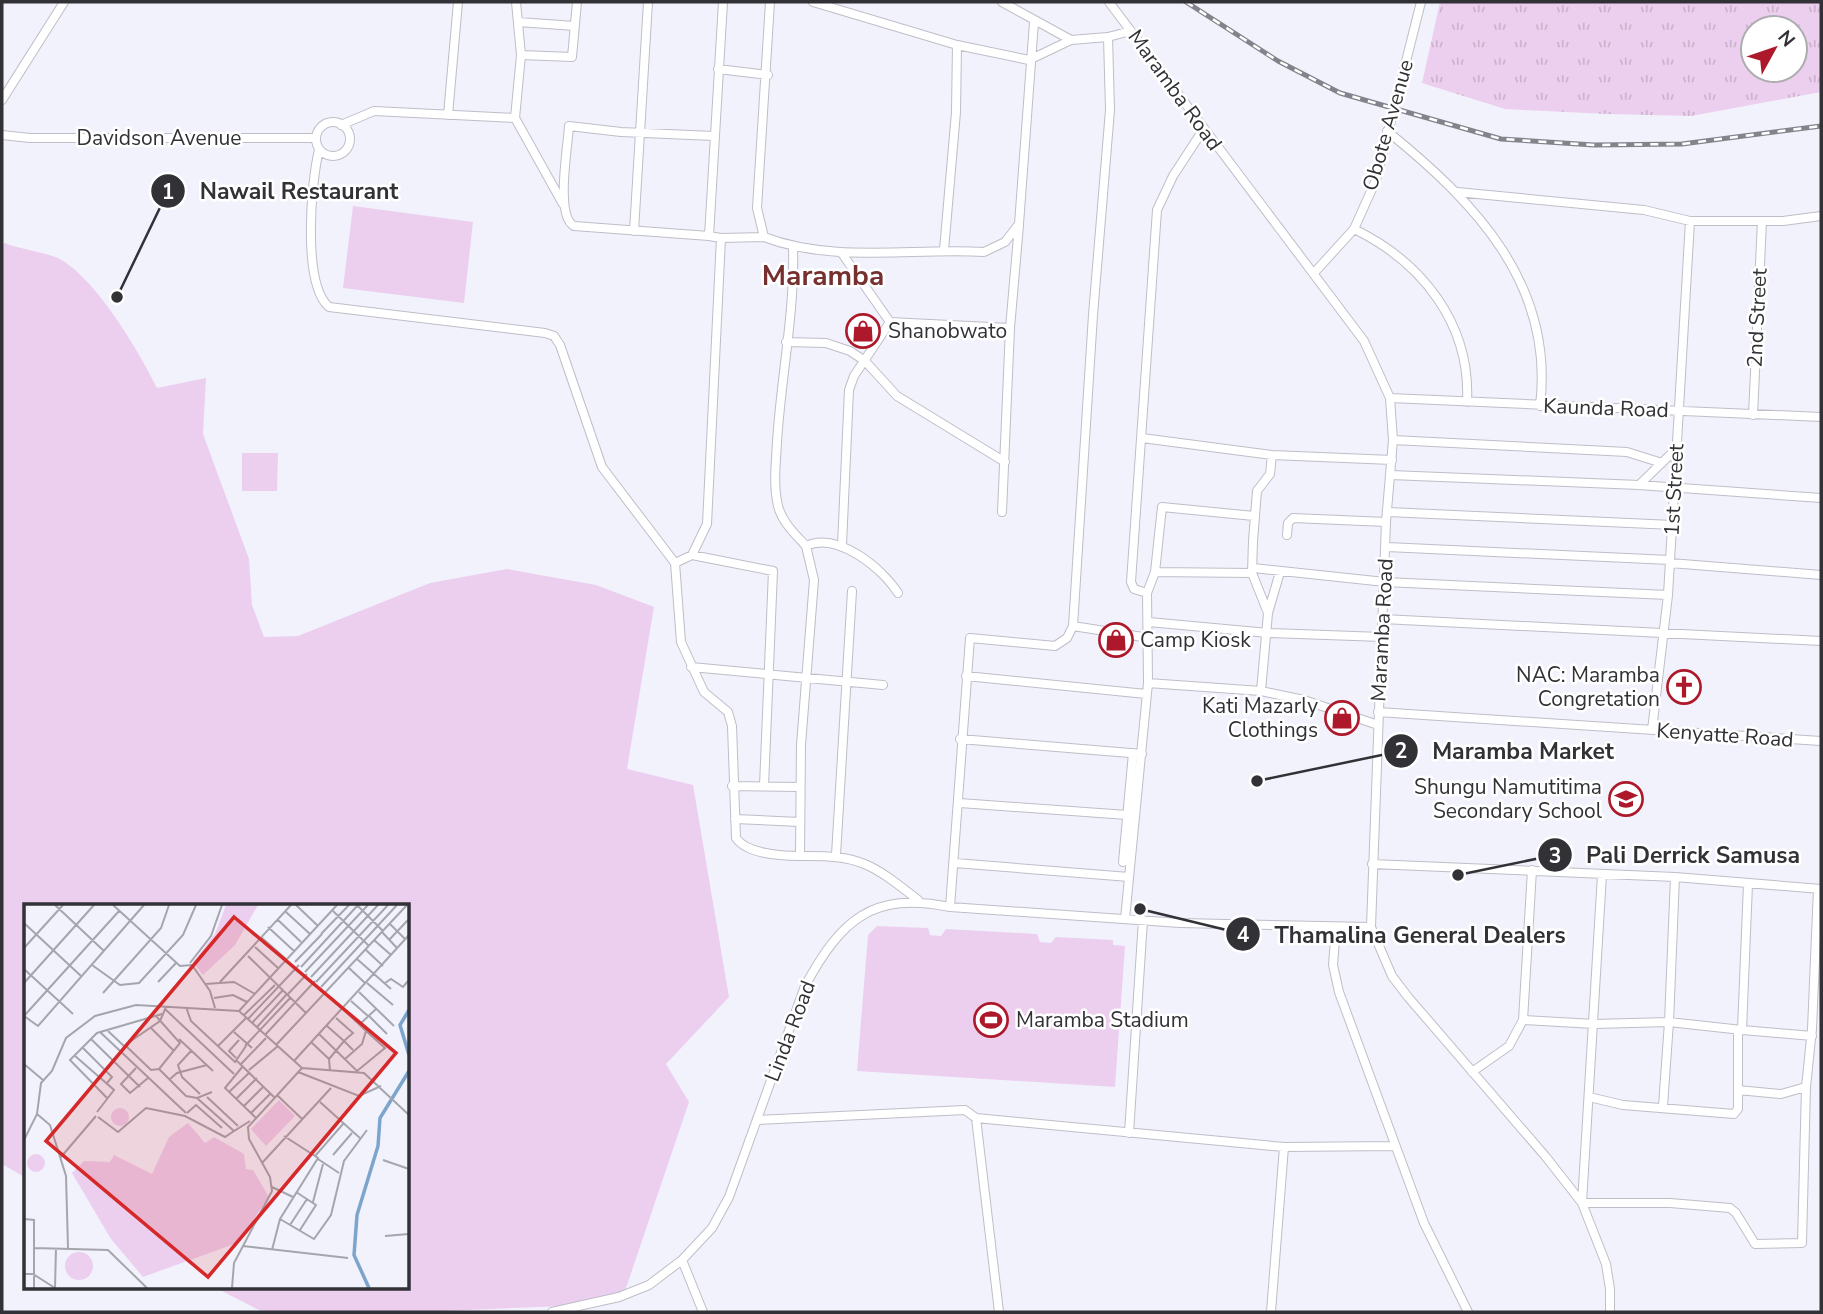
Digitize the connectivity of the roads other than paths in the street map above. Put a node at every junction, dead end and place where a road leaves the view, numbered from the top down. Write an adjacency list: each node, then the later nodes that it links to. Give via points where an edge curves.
1 (64, 2): 23 (street)
2 (458, 2): 24 (street)
3 (516, 2): 12 (street)
4 (577, 2): 14 (street)
5 (648, 2): 29 (street)
6 (723, 2): 21 (street)
7 (770, 2): 22 (street)
8 (813, 2): 18 (street)
9 (1002, 2): 13 (street)
10 (1109, 2): 15 (street, Maramba Road)
11 (1421, 2): 28 (street, Obote Avenue)
12 (518, 22): 14 (street); 19 (street)
13 (1034, 22): 17 (street); 20 (street)
14 (575, 26): 19 (street, via 572,57)
15 (1131, 31): 16 (street); 27 (street, Maramba Road)
16 (1108, 37): 17 (street); 94 (street, via 1110,110)
17 (1071, 40): 20 (street)
18 (957, 45): 20 (street); 46 (street)
19 (521, 55): 25 (street)
20 (1029, 61): 39 (street)
21 (718, 69): 22 (street); 31 (street)
22 (768, 75): 43 (street, via 757,208)
23 (2, 100)
24 (448, 115): 25 (street); 26 (street, via 374,111)
25 (515, 118): 35 (street)
26 (341, 125): 32 (street, via 325,124); 33 (street, via 349,138 344,152 329,156)
27 (1203, 130): 48 (street, Maramba Road); 59 (street, via 1157,210)
28 (1387, 131): 34 (street); 40 (street, Obote Avenue, via 1376,180)
29 (638, 132): 31 (street); 35 (street, via 569,125); 41 (street)
30 (2, 135): 32 (street, Davidson Avenue)
31 (714, 136): 42 (street)
32 (316, 138): 33 (street)
33 (319, 149): 81 (street, via 312,196 312,244 322,301 340,310 554,336 602,467)
34 (1457, 192): 37 (street, via 1644,209); 55 (street, via 1498,241 1523,286 1543,357)
35 (563, 204): 41 (street, via 567,220 574,226)
36 (1821, 216): 38 (street)
37 (1690, 221): 38 (street); 56 (street, 1st Street)
38 (1762, 221): 57 (street, 2nd Street)
39 (1019, 224): 46 (street, via 1005,242 984,252); 50 (street)
40 (1354, 229): 48 (street, Obote Avenue); 54 (street, via 1405,259 1444,307 1462,347)
41 (634, 231): 42 (street)
42 (709, 236): 44 (street)
43 (764, 237): 44 (street); 45 (street)
44 (721, 238): 79 (street, via 707,524)
45 (793, 248): 47 (street); 51 (street, via 794,282)
46 (944, 250): 47 (street)
47 (841, 252): 49 (street)
48 (1314, 273): 53 (street, Maramba Road, via 1364,341)
49 (890, 322): 50 (street); 52 (street)
50 (1010, 328): 64 (street)
51 (786, 342): 52 (street, via 826,343); 77 (street, via 774,489 779,510)
52 (865, 361): 64 (street, via 897,396); 76 (street, via 849,390)
53 (1390, 398): 54 (street, Kaunda Road); 60 (street, Maramba Road)
54 (1467, 402): 55 (street, Kaunda Road)
55 (1540, 407): 56 (street, Kaunda Road)
56 (1678, 411): 57 (street, Kaunda Road); 61 (street, 1st Street)
57 (1753, 415): 58 (street, Kaunda Road)
58 (1821, 417)
59 (1142, 438): 62 (street); 89 (street, via 1131,582 1134,589)
60 (1393, 440): 63 (street, Maramba Road); 65 (street, via 1628,452)
61 (1678, 447): 65 (street); 68 (street, 1st Street)
62 (1272, 455): 63 (street); 72 (street, via 1270,474 1257,491)
63 (1392, 460): 66 (street, Maramba Road)
64 (1005, 462): 70 (street)
65 (1662, 463): 67 (street)
66 (1391, 475): 67 (street); 71 (street, Maramba Road)
67 (1639, 485): 68 (street)
68 (1675, 489): 69 (street); 74 (street, 1st Street)
69 (1821, 498)
70 (1002, 512)
71 (1388, 512): 73 (street, Maramba Road); 74 (street)
72 (1254, 516): 82 (street); 83 (street, via 1163,508)
73 (1386, 522): 75 (street, via 1293,517); 78 (street, Maramba Road)
74 (1673, 525): 80 (street, 1st Street)
75 (1287, 535)
76 (842, 545): 77 (street); 88 (street, via 891,582)
77 (806, 546): 103 (street, via 814,580)
78 (1387, 547): 80 (street); 86 (street, Maramba Road)
79 (692, 555): 81 (street); 101 (street, via 773,571)
80 (1670, 562): 85 (street); 90 (street, 1st Street)
81 (675, 563): 100 (street, via 678,622)
82 (1252, 570): 83 (street); 84 (street); 91 (street)
83 (1155, 572): 89 (street)
84 (1279, 572): 86 (street); 91 (street)
85 (1821, 575)
86 (1385, 582): 90 (street); 92 (street, Maramba Road)
87 (852, 590): 104 (street)
88 (898, 593)
89 (1146, 593): 93 (street)
90 (1668, 595): 96 (street, 1st Street)
91 (1268, 613): 95 (street)
92 (1383, 619): 96 (street); 97 (street, Maramba Road)
93 (1149, 622): 95 (street); 98 (street)
94 (1073, 626): 98 (street); 102 (street, via 1067,638 1055,646 970,638)
95 (1268, 633): 97 (street); 107 (street)
96 (1664, 633): 99 (street); 111 (street, 1st Street)
97 (1382, 637): 109 (street, Maramba Road)
98 (1149, 638): 105 (street)
99 (1821, 641)
100 (691, 667): 101 (street); 115 (street, via 704,692 730,715)
101 (770, 676): 103 (street); 116 (street)
102 (966, 676): 108 (street); 112 (street)
103 (808, 679): 104 (street); 117 (street)
104 (845, 682): 106 (street); 122 (street)
105 (1148, 683): 107 (street); 108 (street)
106 (884, 685)
107 (1261, 691): 110 (street)
108 (1146, 694): 114 (street)
109 (1378, 712): 110 (street, Maramba Road); 111 (street, Kenyatte Road)
110 (1378, 725): 126 (street, Maramba Road)
111 (1652, 730): 113 (street, Kenyatte Road)
112 (960, 739): 114 (street); 118 (street)
113 (1821, 741)
114 (1138, 753): 119 (street); 129 (street)
115 (732, 786): 116 (street); 120 (street)
116 (764, 786): 117 (street)
117 (800, 787): 121 (street)
118 (960, 803): 119 (street); 125 (street)
119 (1127, 816): 124 (street)
120 (735, 819): 121 (street); 123 (street, via 736,838 743,845)
121 (800, 822): 123 (street)
122 (836, 855): 123 (street); 133 (street, via 868,863)
123 (800, 856)
124 (1123, 862)
125 (955, 863): 129 (street); 134 (street)
126 (1372, 864): 127 (street); 138 (street, Maramba Road)
127 (1532, 870): 128 (street); 139 (street)
128 (1602, 875): 130 (street); 141 (street)
129 (1129, 877): 135 (street)
130 (1675, 877): 131 (street); 140 (street)
131 (1748, 884): 132 (street); 142 (street)
132 (1820, 889): 143 (street)
133 (918, 900): 134 (street, Linda Road); 150 (street, Linda Road, via 878,906 827,949 805,986)
134 (950, 906): 135 (street, Linda Road)
135 (1125, 919): 136 (street, Linda Road)
136 (1143, 920): 137 (street, Linda Road); 151 (street)
137 (1336, 927): 138 (street, Linda Road); 152 (street, via 1335,981)
138 (1371, 927): 144 (street, Maramba Road, via 1392,976)
139 (1522, 1020): 141 (street); 144 (street, via 1509,1046)
140 (1669, 1022): 141 (street); 142 (street); 148 (street)
141 (1594, 1024): 147 (street)
142 (1740, 1030): 143 (street); 146 (street)
143 (1815, 1032): 145 (street)
144 (1472, 1072): 154 (street, Maramba Road)
145 (1806, 1087): 146 (street, via 1781,1094); 154 (street, via 1802,1243 1755,1244 1730,1208)
146 (1738, 1090): 148 (street, via 1734,1114)
147 (1589, 1097): 148 (street, via 1623,1105); 154 (street)
148 (1663, 1106)
149 (976, 1118): 150 (street, via 965,1110 951,1110); 151 (street); 158 (street)
150 (758, 1120): 155 (street, Linda Road, via 722,1213)
151 (1129, 1133): 153 (street)
152 (1393, 1146): 153 (street); 160 (street)
153 (1284, 1147): 159 (street)
154 (1582, 1203): 161 (street, Maramba Road, via 1606,1265)
155 (682, 1261): 156 (street, Linda Road, via 636,1291); 157 (street)
156 (552, 1312)
157 (704, 1312)
158 (999, 1312)
159 (1271, 1312)
160 (1468, 1312)
161 (1610, 1312)

